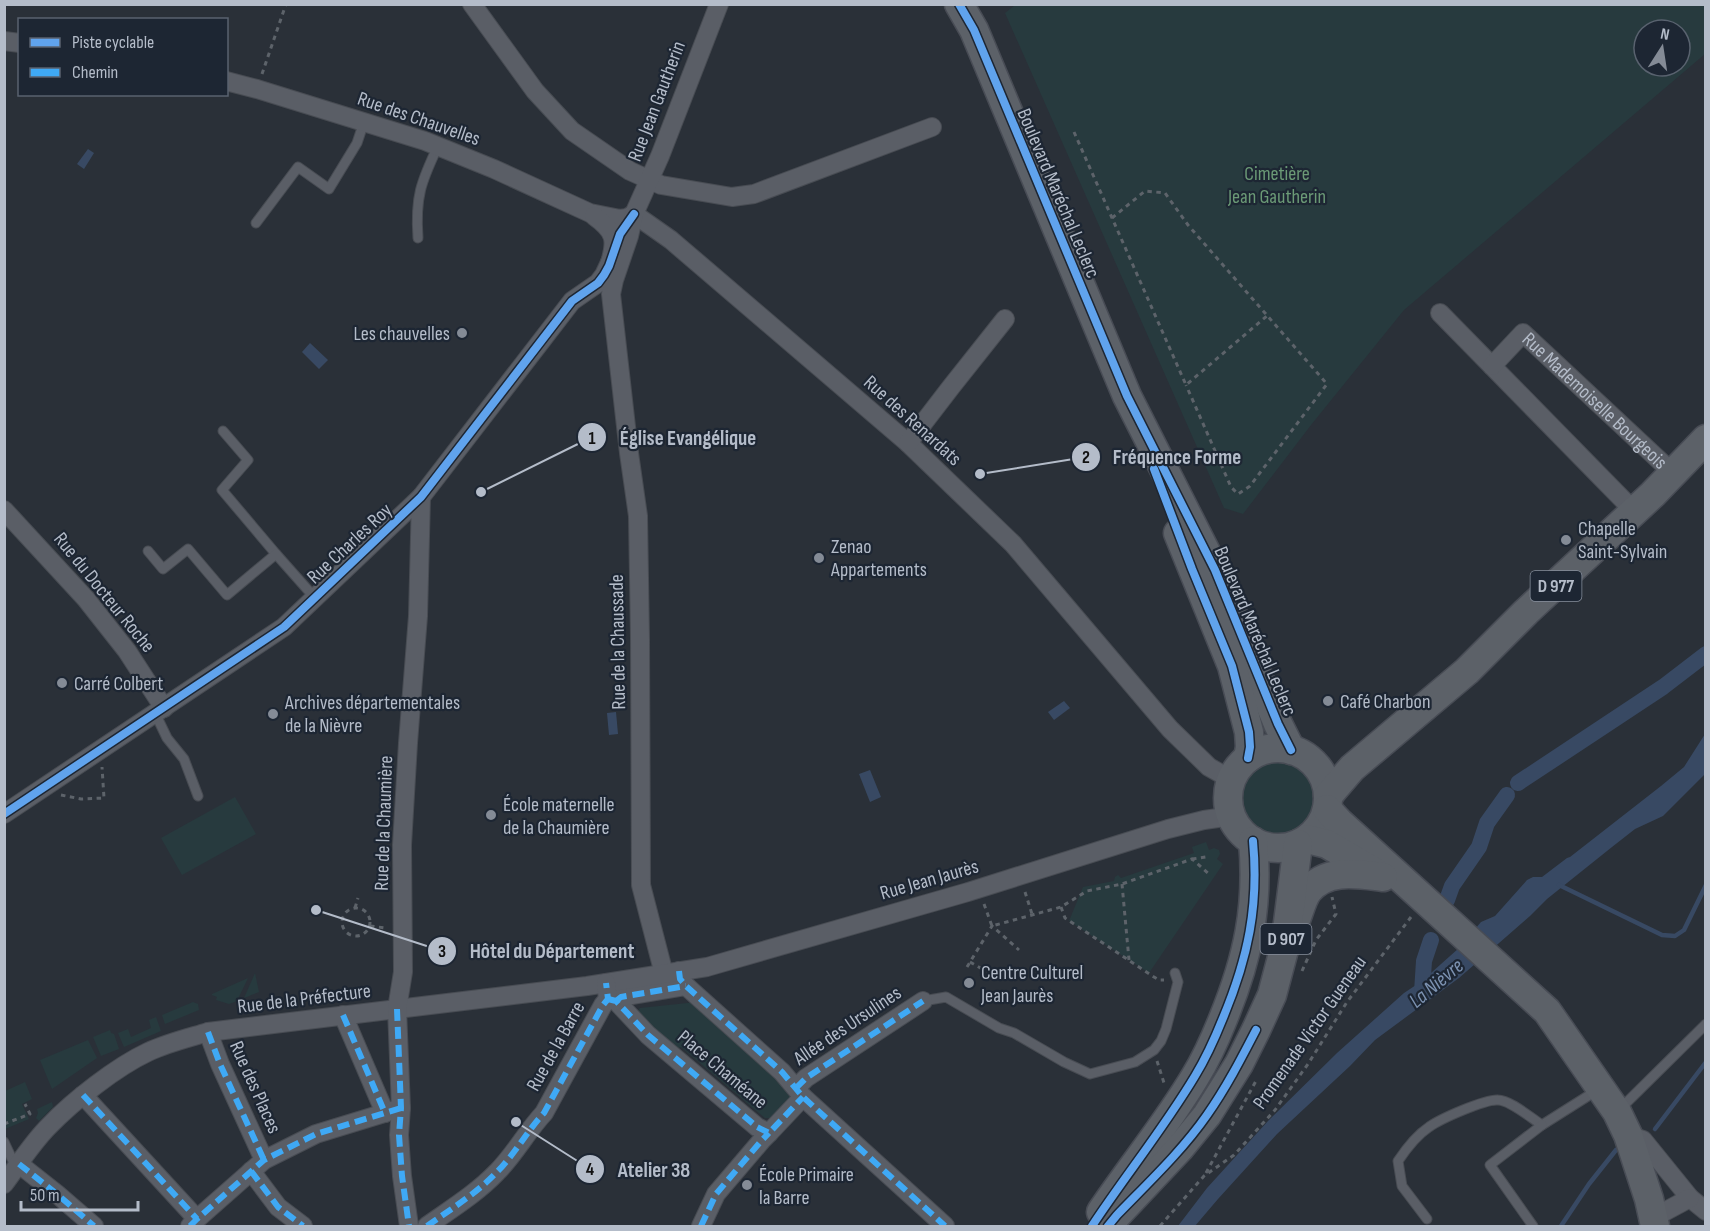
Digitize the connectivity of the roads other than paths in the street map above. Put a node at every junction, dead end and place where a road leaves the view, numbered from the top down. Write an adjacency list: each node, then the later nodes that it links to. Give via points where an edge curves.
1 (472, 4): 8 (street, via 535,91 572,130 630,171)
2 (719, 4): 8 (street, Rue Jean Gautherin)
3 (960, 4): 19 (main road, Boulevard Maréchal Leclerc)
4 (228, 82): 5 (street, Rue des Chauvelles)
5 (364, 122): 7 (street, Rue des Chauvelles); 11 (lane, via 357,143 329,189 298,167)
6 (932, 127): 8 (street, via 754,194 732,197)
7 (438, 146): 10 (street, Rue des Chauvelles); 12 (lane, via 418,197)
8 (650, 180): 9 (street, Rue Jean Gautherin)
9 (638, 207): 10 (street, Rue des Chauvelles, via 627,218 620,219); 13 (street, Rue Charles Roy, via 620,234); 15 (street, Rue de la Chaussade, via 612,287); 22 (street, Rue des Renardats, via 671,240)
10 (590, 213): 13 (street, Rue des Chauvelles, via 611,232 614,245)
11 (256, 223)
12 (418, 238)
13 (609, 266): 14 (street, Rue Charles Roy, via 598,283)
14 (575, 298): 15 (street, via 600,299); 24 (street, Rue Charles Roy)
15 (612, 309): 45 (street, Rue de la Chaussade, via 638,516 641,885)
16 (1440, 313): 18 (street)
17 (1005, 319): 22 (street)
18 (1492, 366): 23 (street, Rue Mademoiselle Bourgeois, via 1523,333); 25 (street)
19 (1127, 396): 32 (main road, Boulevard Maréchal Leclerc, via 1215,570 1278,724); 33 (main road, Boulevard Maréchal Leclerc, via 1232,666 1250,741)
20 (223, 431): 28 (lane, via 248,460 222,490)
21 (1706, 439): 23 (main road, Rue Mademoiselle Bourgeois / D 977)
22 (909, 443): 33 (street, Rue des Renardats, via 1013,544 1170,729 1209,767)
23 (1674, 474): 25 (main road, Rue Mademoiselle Bourgeois / D 977)
24 (421, 497): 29 (street, Rue Charles Roy); 43 (street, Rue de la Chaumière, via 418,616 402,845)
25 (1635, 512): 31 (main road, Rue Mademoiselle Bourgeois / D 977, via 1467,671)
26 (8, 520): 30 (street, Rue du Docteur Roche, via 86,599 127,651)
27 (148, 550): 28 (lane, via 163,569 188,549 227,595)
28 (276, 554): 29 (lane)
29 (315, 598): 30 (street, Rue Charles Roy, via 284,627)
30 (159, 710): 34 (lane, via 167,738 184,759); 36 (street, Rue Charles Roy)
31 (1401, 727): 32 (main road, Rue Mademoiselle Bourgeois / D 977, via 1344,757); 35 (main road, Rue Mademoiselle Bourgeois / D 977, via 1344,776)
32 (1302, 756): 33 (main road, via 1276,748 1261,751); 35 (main road, via 1321,772)
33 (1240, 769): 37 (main road, via 1229,798)
34 (198, 796)
35 (1328, 803): 39 (main road, via 1316,831); 41 (main road, via 1339,822)
36 (4, 814)
37 (1232, 816): 38 (main road); 45 (street, Rue Jean Jaurès, via 1190,823)
38 (1253, 841): 39 (main road, via 1283,848); 75 (main road, D 907, via 1255,889 1251,930 1235,989 1196,1076)
39 (1303, 841): 40 (main road, via 1332,846); 42 (main road, D 907)
40 (1383, 877): 41 (main road); 42 (main road, via 1345,873 1319,882 1307,892)
41 (1425, 899): 53 (main road, via 1547,1011)
42 (1285, 946): 76 (main road, D 907, via 1272,995 1256,1030 1207,1115)
43 (403, 972): 48 (street, Rue de la Chaumière); 49 (street, Rue de la Chaumière)
44 (1174, 973): 47 (lane, via 1178,982 1166,1029 1154,1050 1135,1062 1090,1074 946,997)
45 (677, 977): 46 (street, Rue de la Préfecture); 46 (street, via 621,997); 54 (street, Place Chaméane)
46 (610, 994): 48 (street, Rue de la Préfecture); 59 (street, Place Chaméane, via 648,1035 729,1105); 72 (street, Rue de la Barre, via 544,1113 498,1171)
47 (923, 1001): 54 (street, Allée des Ursulines, via 806,1078)
48 (417, 1006): 49 (street, Rue de la Préfecture)
49 (397, 1009): 50 (street, Rue de la Préfecture); 56 (street, Rue de la Chaumière)
50 (343, 1016): 52 (street, Rue de la Préfecture); 56 (street)
51 (1706, 1024): 57 (lane)
52 (208, 1032): 55 (street, Rue de la Préfecture, via 136,1058); 62 (street, Rue des Places)
53 (1601, 1088): 57 (main road); 58 (lane)
54 (800, 1092): 59 (street, Place Chaméane); 74 (street, Place Chaméane)
55 (83, 1095): 61 (street, Rue de la Préfecture); 67 (street)
56 (393, 1110): 62 (street, via 316,1134); 71 (street, Rue de la Chaumière)
57 (1623, 1124): 64 (street, via 1644,1140); 68 (main road)
58 (1542, 1125): 66 (lane, via 1498,1100 1478,1104 1429,1126 1398,1161 1402,1186); 77 (lane, via 1490,1165)
59 (770, 1133): 73 (street, via 716,1194)
60 (4, 1142): 61 (lane)
61 (16, 1162): 63 (street, Rue de la Préfecture); 69 (street)
62 (257, 1165): 67 (street); 70 (street, Rue des Places, via 278,1207)
63 (4, 1184)
64 (1690, 1198): 65 (street); 68 (street, via 1664,1212)
65 (1706, 1211)
66 (1427, 1219)
67 (194, 1223)
68 (1654, 1223)
69 (94, 1227)
70 (303, 1227)
71 (409, 1227)
72 (427, 1227)
73 (701, 1227)
74 (945, 1227)
75 (1092, 1227)
76 (1108, 1227)
77 (1533, 1227)

